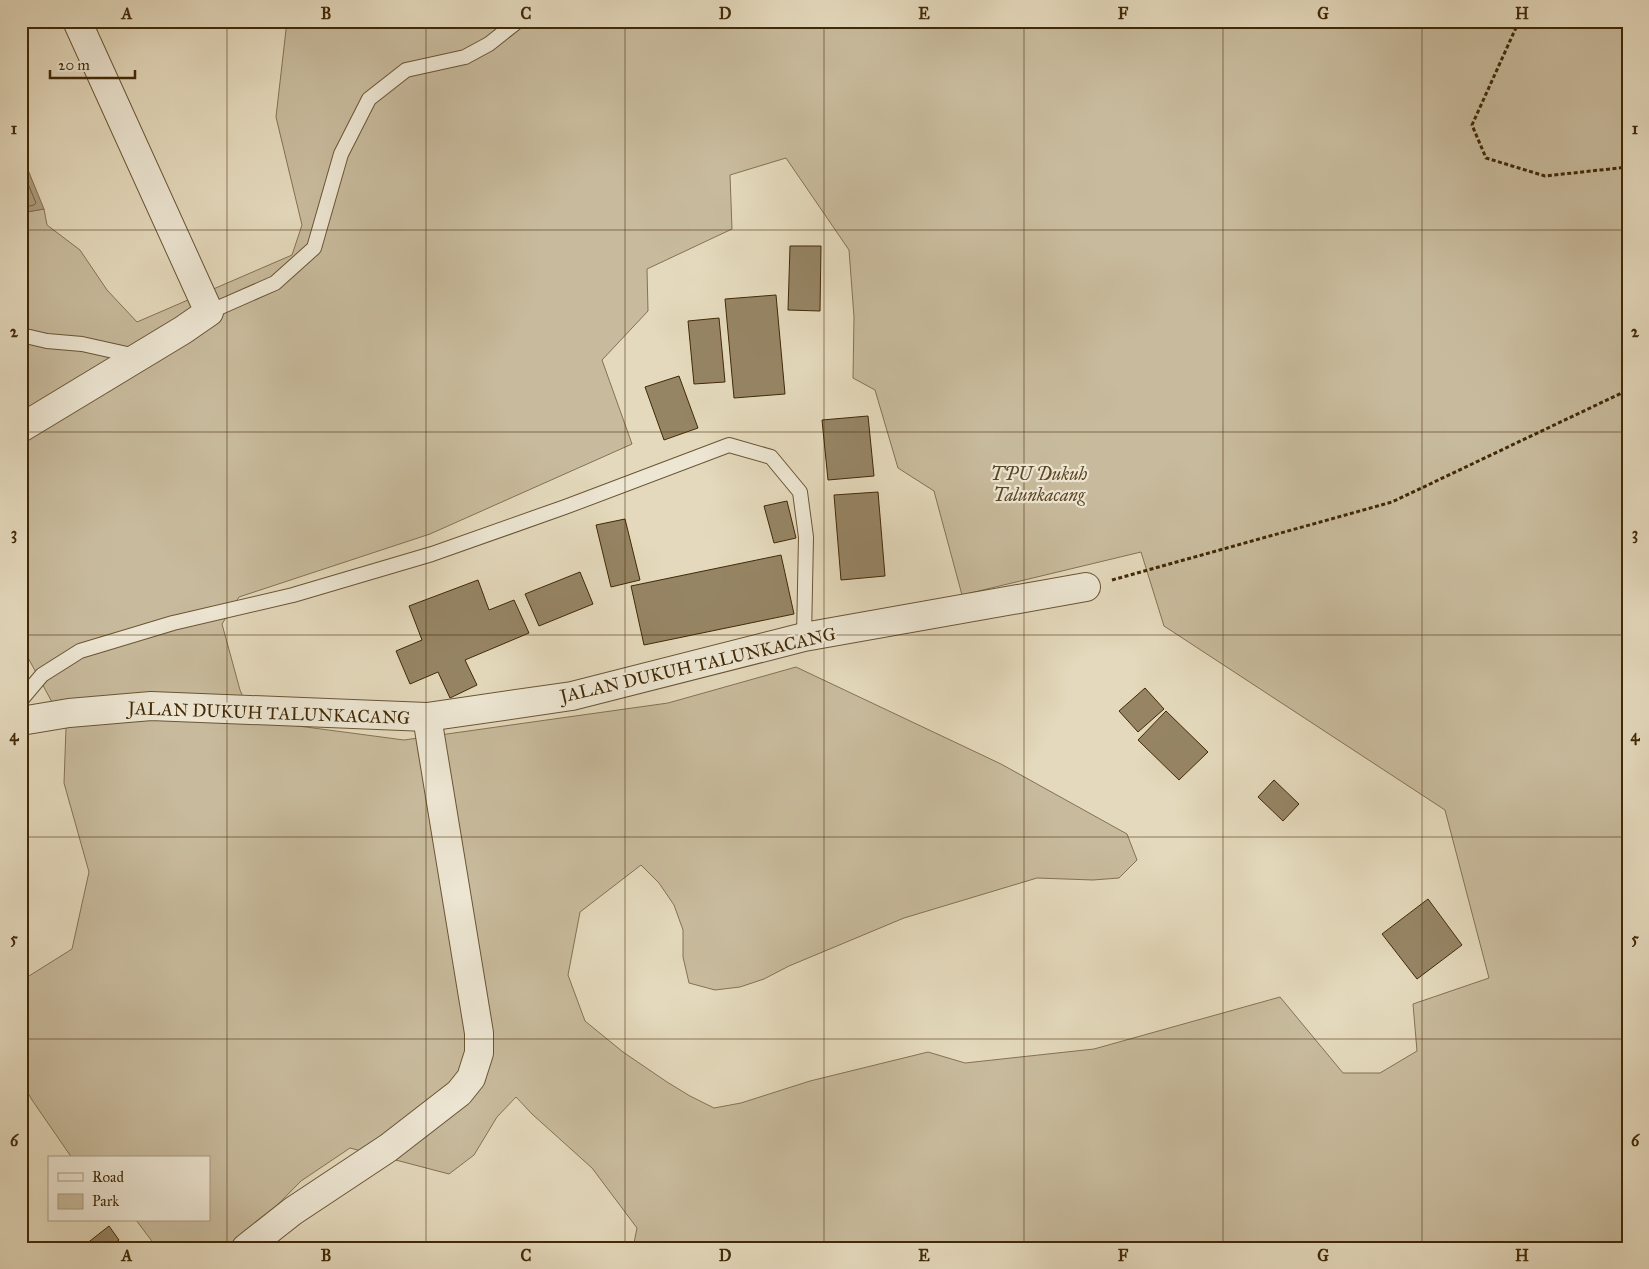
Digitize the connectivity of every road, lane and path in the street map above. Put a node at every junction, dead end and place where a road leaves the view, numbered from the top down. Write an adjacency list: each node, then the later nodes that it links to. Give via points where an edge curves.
1 (77, 21): 5 (street)
2 (518, 21): 5 (lane, via 466,57 406,70 369,99 341,154 314,248 275,283)
3 (1519, 21): 4 (path, via 1472,125 1486,158 1545,176)
4 (1628, 167)
5 (208, 308): 7 (street, via 183,330)
6 (21, 335): 7 (lane, via 82,344)
7 (137, 357): 9 (street)
8 (1628, 390): 10 (path, via 1392,502)
9 (21, 428)
10 (1086, 588): 11 (street, JALAN DUKUH TALUNKACANG)
11 (804, 637): 12 (lane, via 806,537 800,492 771,457 728,445 432,554 293,595 173,623 80,651 42,674); 13 (street, JALAN DUKUH TALUNKACANG, via 572,696)
12 (21, 700)
13 (427, 717): 14 (street, JALAN DUKUH TALUNKACANG, via 151,706); 15 (street, JALAN DUKUH TALUNKACANG, via 479,1033 479,1053 471,1078 459,1092 388,1148 293,1211)
14 (21, 721)
15 (246, 1248)

